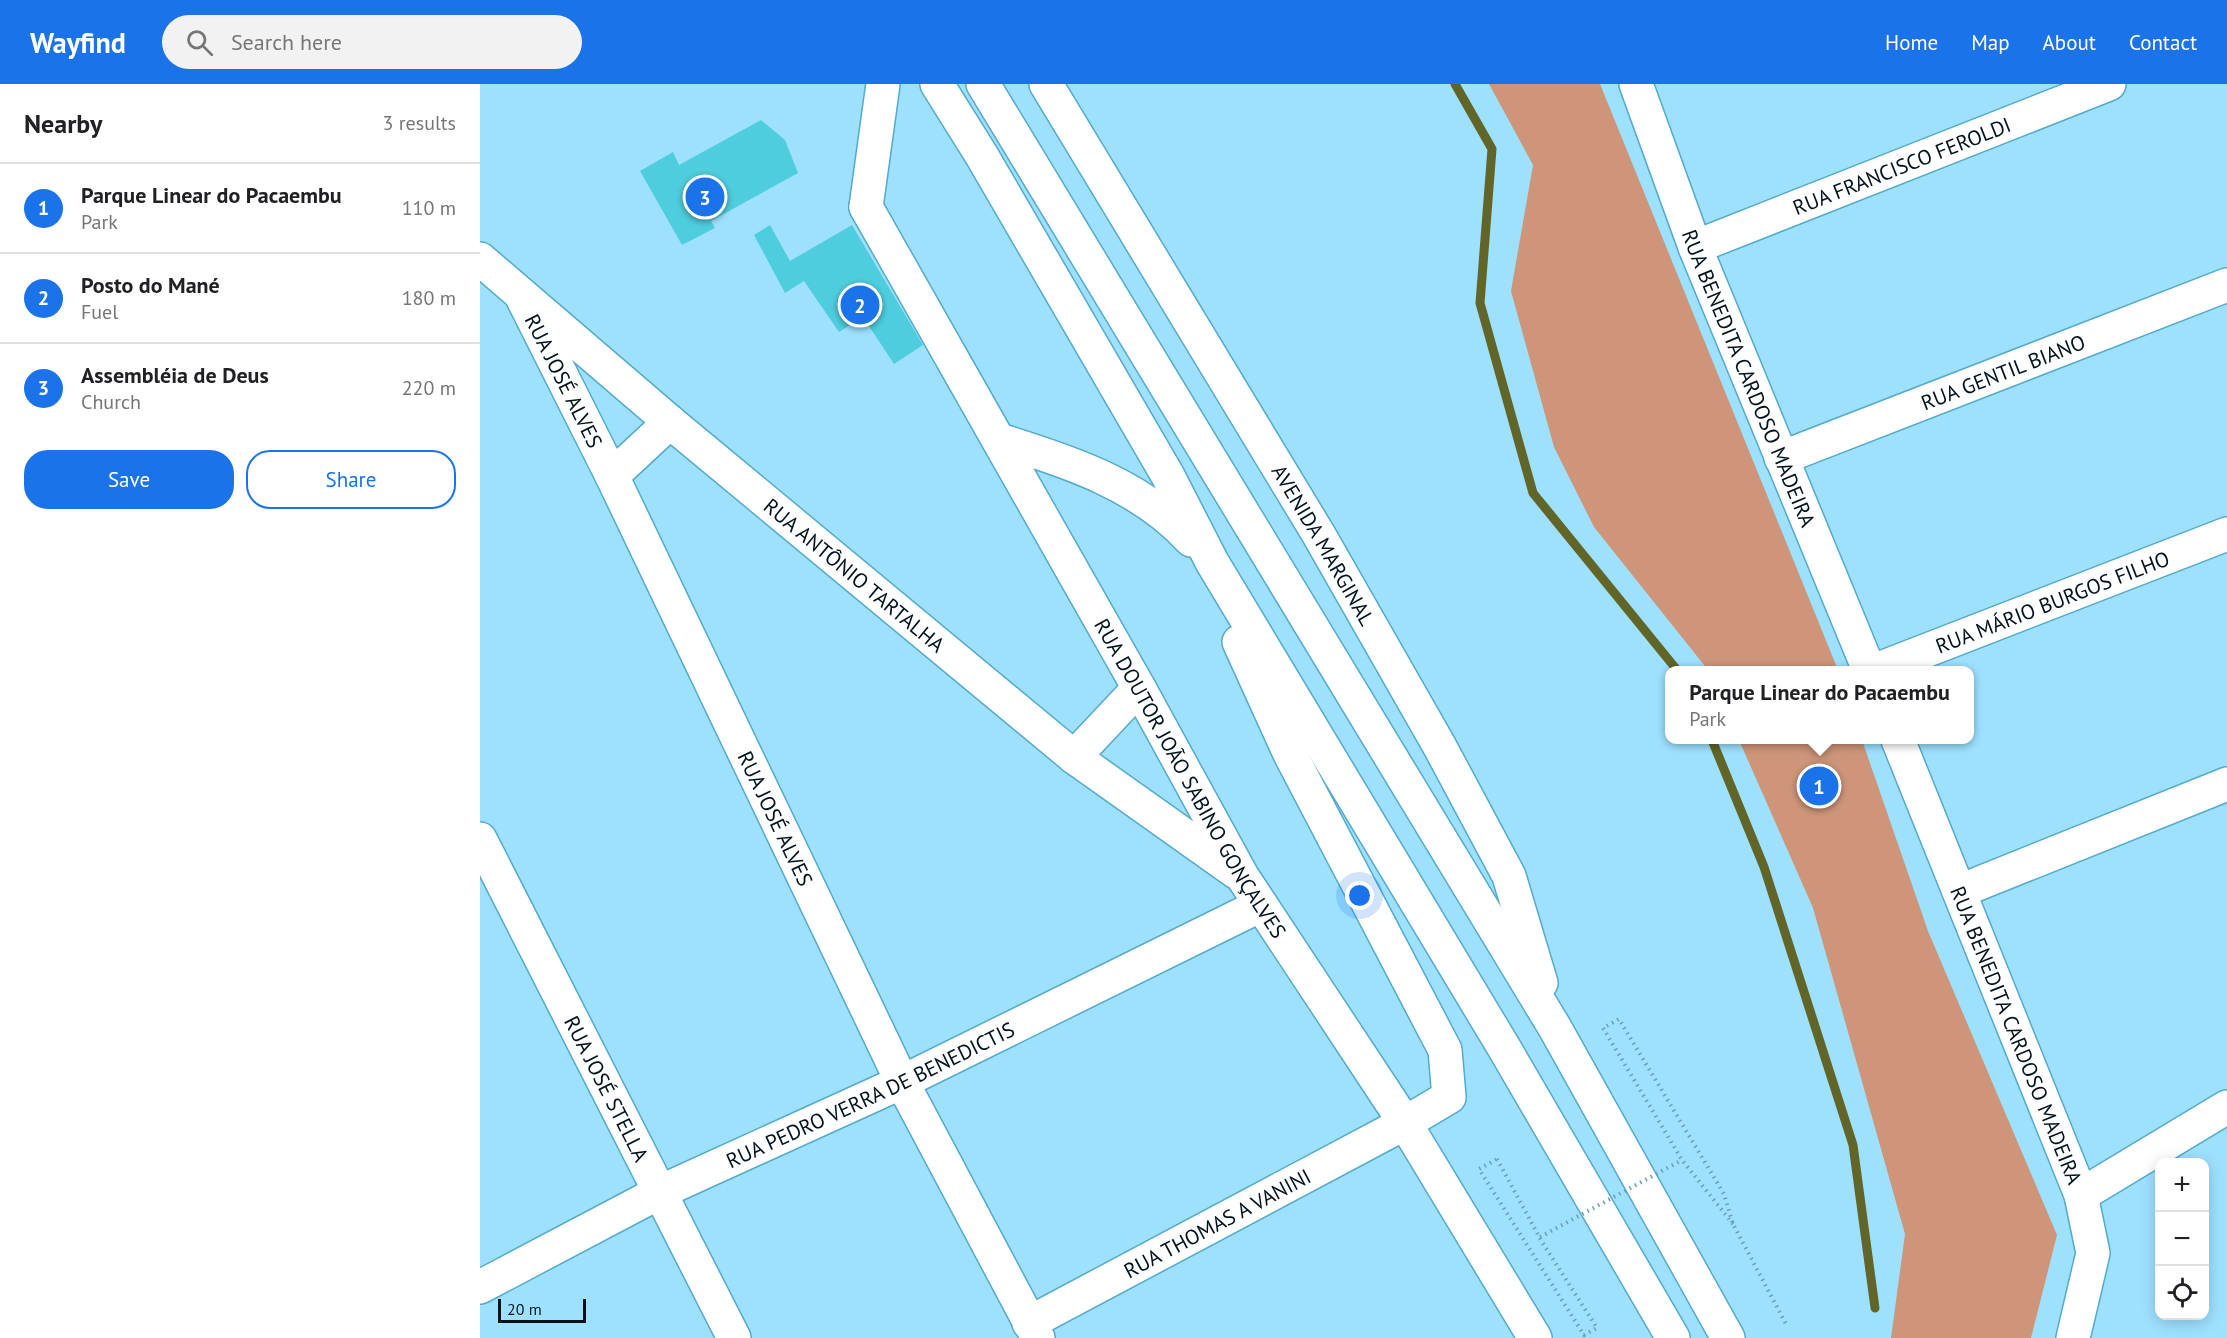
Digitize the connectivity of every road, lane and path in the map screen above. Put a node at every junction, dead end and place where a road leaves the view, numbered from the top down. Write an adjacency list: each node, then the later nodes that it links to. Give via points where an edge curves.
1 (883, 84): 12 (street, RUA DOUTOR JOÃO SABINO GONÇALVES, via 866,207)
2 (937, 84): 16 (street, via 1168,476)
3 (983, 84): 27 (street)
4 (1046, 84): 27 (street, AVENIDA MARGINAL, via 1319,535 1440,747 1509,876)
5 (1636, 84): 7 (street, RUA BENEDITA CARDOSO MADEIRA)
6 (2109, 84): 7 (street, RUA FRANCISCO FEROLDI)
7 (1695, 247): 13 (street, RUA BENEDITA CARDOSO MADEIRA)
8 (480, 259): 10 (street, RUA ANTÔNIO TARTALHA)
9 (2227, 285): 13 (street, RUA GENTIL BIANO)
10 (521, 295): 11 (street, RUA ANTÔNIO TARTALHA); 14 (street, RUA JOSÉ ALVES)
11 (670, 422): 14 (street); 21 (street, RUA ANTÔNIO TARTALHA)
12 (999, 440): 16 (street, via 1065,460 1122,487 1172,519); 19 (street, RUA DOUTOR JOÃO SABINO GONÇALVES)
13 (1781, 458): 17 (street, RUA BENEDITA CARDOSO MADEIRA)
14 (612, 476): 28 (street, RUA JOSÉ ALVES)
15 (2227, 534): 18 (street, RUA MÁRIO BURGOS FILHO)
16 (1212, 562): 30 (street, RUA THOMAS A VANINI, via 1236,635 1290,754 1445,1050 1449,1097); 41 (street, via 1506,1051)
17 (1867, 666)
18 (1886, 666)
19 (1139, 688): 21 (street); 24 (street, RUA DOUTOR JOÃO SABINO GONÇALVES)
20 (1900, 744): 25 (street, RUA BENEDITA CARDOSO MADEIRA)
21 (1074, 758): 24 (street, RUA ANTÔNIO TARTALHA)
22 (2227, 784): 25 (street)
23 (480, 839): 32 (street, RUA JOSÉ STELLA)
24 (1242, 876): 26 (street, RUA DOUTOR JOÃO SABINO GONÇALVES)
25 (1960, 891): 33 (street, RUA BENEDITA CARDOSO MADEIRA)
26 (1261, 905): 28 (street, RUA PEDRO VERRA DE BENEDICTIS); 30 (street, RUA DOUTOR JOÃO SABINO GONÇALVES)
27 (1555, 1028): 42 (street)
28 (902, 1082): 32 (street, RUA PEDRO VERRA DE BENEDICTIS); 38 (street, RUA JOSÉ ALVES)
29 (2227, 1107): 33 (street)
30 (1405, 1123): 38 (street, RUA THOMAS A VANINI); 40 (street, RUA DOUTOR JOÃO SABINO GONÇALVES)
31 (1682, 1160): 34 (path); 34 (path, via 1603,1028 1619,1019 1724,1194); 35 (path, bridge)
32 (660, 1192): 36 (street, RUA PEDRO VERRA DE BENEDICTIS); 39 (street, RUA JOSÉ STELLA)
33 (2081, 1195): 43 (street, RUA BENEDITA CARDOSO MADEIRA, via 2093,1253)
34 (1733, 1224): 37 (path)
35 (1540, 1237): 35 (path, via 1497,1159 1479,1169 1584,1335 1597,1328)
36 (480, 1287)
37 (1786, 1324)
38 (1034, 1330)
39 (734, 1338)
40 (1535, 1338)
41 (1673, 1338)
42 (1728, 1338)
43 (2073, 1338)

